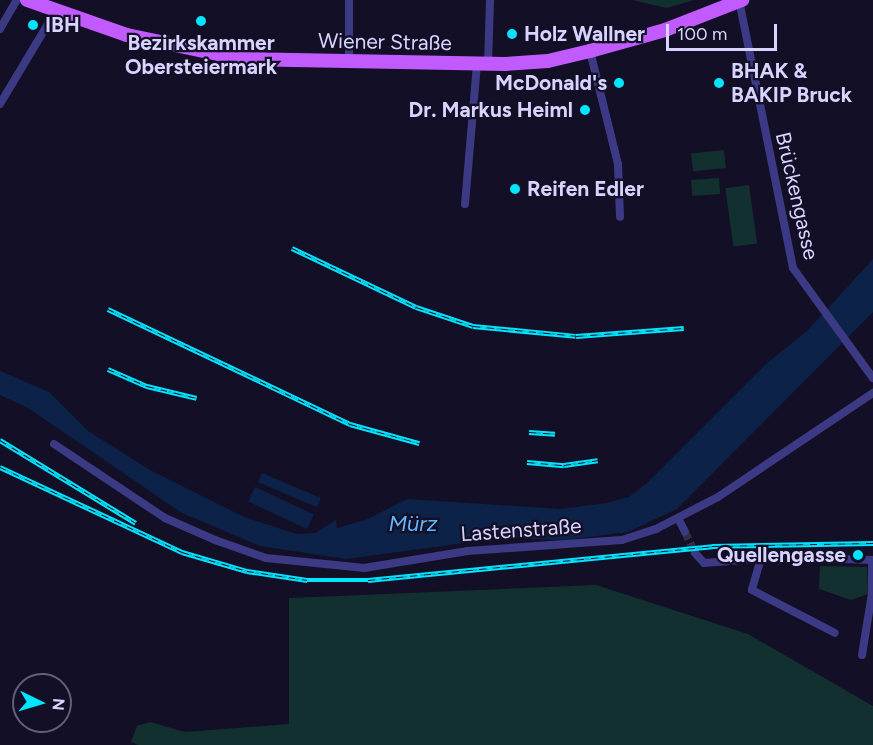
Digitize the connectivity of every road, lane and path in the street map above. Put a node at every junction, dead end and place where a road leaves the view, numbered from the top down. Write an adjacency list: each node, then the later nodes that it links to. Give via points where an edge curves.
1 (17, 0): 7 (street)
2 (27, 0): 6 (main road, Wiener Straße)
3 (349, 0): 9 (street)
4 (490, 0): 10 (street)
5 (740, 0): 8 (main road, Wiener Straße, via 665,30); 14 (street, Brückengasse, via 793,268)
6 (55, 12): 9 (main road, Wiener Straße, via 127,35 242,58); 11 (street)
7 (0, 29)
8 (590, 51): 10 (main road, Wiener Straße, via 548,61); 13 (street, via 618,164)
9 (349, 63): 10 (main road, Wiener Straße)
10 (482, 64): 12 (street)
11 (0, 104)
12 (465, 204)
13 (620, 217)
14 (873, 378)
15 (873, 393): 17 (street, Lastenstraße)
16 (54, 444): 17 (street, Lastenstraße, via 165,518 266,558 310,565 364,568 468,551 622,540)
17 (679, 520): 18 (street)
18 (685, 532)
19 (695, 553): 20 (street, via 704,563)
20 (761, 558): 21 (street); 22 (street, via 752,590)
21 (872, 560): 23 (street, via 872,593)
22 (835, 633)
23 (862, 654)

